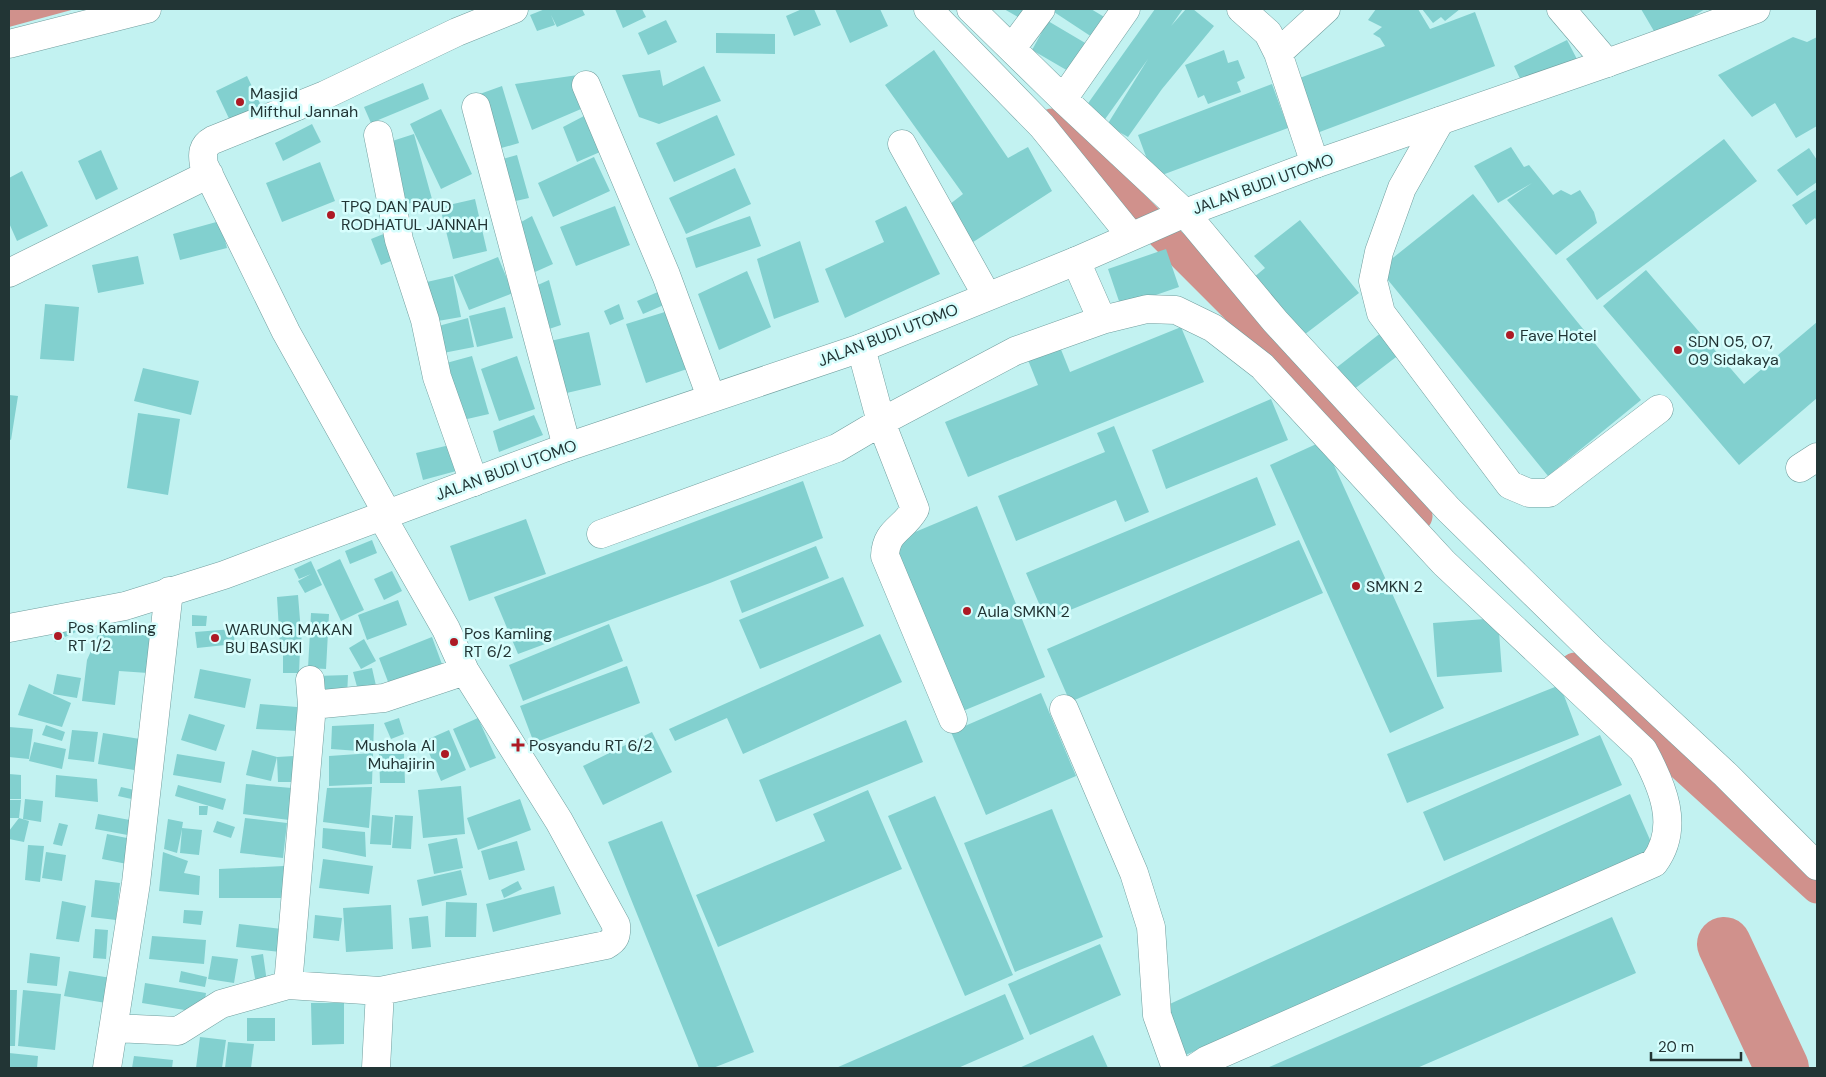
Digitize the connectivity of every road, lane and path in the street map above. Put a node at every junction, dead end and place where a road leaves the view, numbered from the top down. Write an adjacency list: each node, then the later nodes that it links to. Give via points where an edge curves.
1 (148, 9): 11 (street)
2 (514, 9): 22 (street, via 457,32 325,95 208,143 203,156)
3 (928, 9): 24 (street, via 1042,126)
4 (971, 9): 12 (street)
5 (1041, 9): 12 (street)
6 (1126, 9): 16 (street)
7 (1241, 9): 13 (street, via 1268,33)
8 (1326, 9): 13 (street)
9 (1561, 9): 14 (street)
10 (1756, 9): 14 (street, JALAN BUDI UTOMO)
11 (9, 44)
12 (1012, 48): 16 (street)
13 (1278, 54): 21 (street)
14 (1607, 63): 18 (street, JALAN BUDI UTOMO)
15 (586, 85): 30 (street, via 666,275)
16 (1063, 100): 23 (street)
17 (476, 107): 33 (street)
18 (1440, 121): 21 (street, JALAN BUDI UTOMO); 31 (street, via 1402,188 1379,252 1373,282 1381,313 1510,485 1529,493 1549,492)
19 (378, 135): 34 (street, via 399,240 425,320 437,377)
20 (902, 144): 27 (street)
21 (1315, 164): 23 (street, JALAN BUDI UTOMO)
22 (209, 174): 26 (street); 35 (street, via 286,332)
23 (1179, 215): 24 (street, JALAN BUDI UTOMO); 42 (street, via 1448,509)
24 (1136, 234): 25 (street, JALAN BUDI UTOMO)
25 (1076, 261): 27 (street, JALAN BUDI UTOMO); 28 (street)
26 (9, 273)
27 (988, 296): 29 (street, JALAN BUDI UTOMO)
28 (1102, 320): 32 (street, via 1015,351); 49 (street, via 1147,310 1176,310 1213,328 1262,366 1444,563 1644,750 1658,778 1667,810 1666,845 1654,864)
29 (861, 348): 30 (street, JALAN BUDI UTOMO); 32 (street)
30 (711, 397): 33 (street, JALAN BUDI UTOMO)
31 (1659, 409)
32 (881, 422): 36 (street, via 837,448); 41 (street, via 915,509 908,522 897,528 886,544 886,556)
33 (568, 447): 34 (street, JALAN BUDI UTOMO)
34 (474, 482): 35 (street, JALAN BUDI UTOMO)
35 (384, 514): 37 (street, JALAN BUDI UTOMO, via 224,575); 39 (street)
36 (601, 534)
37 (170, 592): 38 (street, JALAN BUDI UTOMO, via 125,606); 45 (street, via 136,883)
38 (9, 628)
39 (465, 671): 43 (street, via 384,698 311,692); 44 (street, via 560,821 616,925 617,934 606,945)
40 (1064, 709): 48 (street, via 1134,873 1151,927 1157,1015)
41 (953, 719)
42 (1817, 866)
43 (288, 985): 44 (street); 45 (street, via 221,1004 178,1031)
44 (380, 991): 47 (street)
45 (114, 1028): 46 (street)
46 (107, 1068)
47 (376, 1068)
48 (1176, 1068)
49 (1195, 1068)

